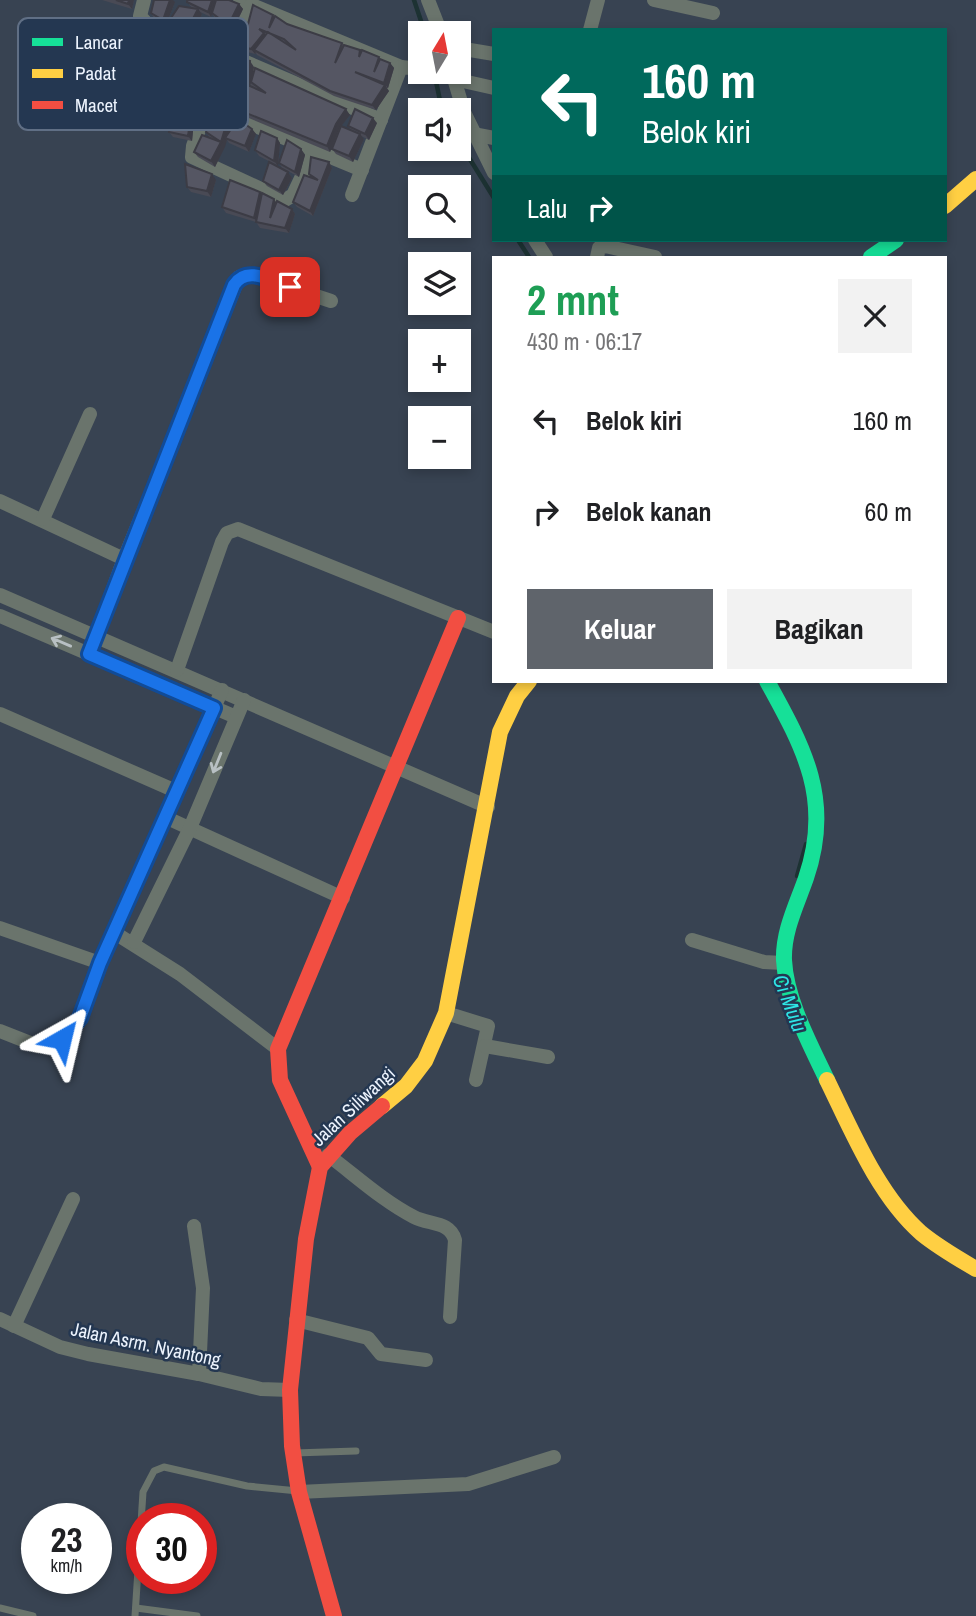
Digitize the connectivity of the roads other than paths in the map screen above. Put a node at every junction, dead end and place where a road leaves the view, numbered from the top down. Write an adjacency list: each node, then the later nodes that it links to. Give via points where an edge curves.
1 (144, 0): 7 (street)
2 (428, 0): 8 (street)
3 (597, 0): 9 (street)
4 (654, 0): 6 (street)
5 (246, 2): 13 (street)
6 (713, 13)
7 (142, 18)
8 (436, 21)
9 (590, 28)
10 (471, 50): 11 (street)
11 (492, 54)
12 (248, 63): 18 (street)
13 (401, 67): 14 (street); 18 (street)
14 (408, 68)
15 (471, 81): 17 (street)
16 (456, 84): 21 (street)
17 (492, 87)
18 (381, 120): 25 (street)
19 (248, 123): 23 (street)
20 (199, 130): 23 (street, via 193,159 279,199 293,195)
21 (473, 134): 22 (street); 24 (street)
22 (492, 138)
23 (314, 151): 25 (street)
24 (492, 169)
25 (362, 170): 27 (street)
26 (976, 179): 28 (street)
27 (352, 195)
28 (947, 204)
29 (893, 242): 32 (street)
30 (597, 256): 31 (street, via 599,248 605,246)
31 (650, 256)
32 (872, 256)
33 (331, 301): 37 (street, via 250,274 239,277)
34 (90, 414): 36 (street)
35 (0, 501): 36 (street)
36 (43, 519): 37 (street)
37 (124, 559): 42 (street)
38 (2, 600): 42 (street)
39 (0, 616): 43 (street, one-way to 39)
40 (458, 618): 41 (street); 44 (street, via 323,561 232,530 222,542); 52 (street)
41 (492, 631)
42 (96, 635): 43 (street); 44 (street)
43 (89, 654): 49 (street)
44 (177, 670): 47 (street)
45 (527, 683): 54 (street, Jalan Siliwangi, via 500,732)
46 (768, 683): 63 (street, via 813,781 820,824)
47 (222, 690): 48 (street); 49 (street)
48 (244, 700): 51 (street); 52 (street)
49 (214, 708): 51 (street); 53 (street)
50 (0, 714): 53 (street)
51 (236, 716): 56 (street, one-way to 56)
52 (397, 768): 54 (street); 57 (street)
53 (178, 792): 55 (street)
54 (488, 807): 64 (street, Jalan Siliwangi)
55 (167, 818): 56 (street); 59 (street)
56 (190, 828): 57 (street); 61 (street)
57 (343, 898): 67 (street)
58 (0, 928): 62 (street)
59 (115, 933): 61 (street); 62 (street)
60 (692, 940): 63 (street, via 764,962)
61 (134, 942): 67 (street)
62 (100, 963): 65 (street, via 80,1018 62,1039 38,1046)
63 (783, 963): 73 (street, via 790,994 871,1166 913,1226)
64 (446, 1013): 66 (street, via 485,1023 489,1029); 70 (street, Jalan Siliwangi, via 425,1061 406,1086)
65 (0, 1031)
66 (485, 1046): 68 (street); 69 (street)
67 (278, 1049): 70 (street, via 277,1076)
68 (548, 1057)
69 (476, 1080)
70 (324, 1161): 74 (street, via 413,1217 452,1232); 76 (street, Jalan Siliwangi, via 306,1239)
71 (73, 1199): 77 (street)
72 (194, 1226): 79 (street, via 203,1288)
73 (976, 1269)
74 (450, 1317)
75 (0, 1319): 77 (street, Jalan Asrm. Nyantong)
76 (296, 1320): 78 (street, via 369,1338 381,1354); 80 (street, Jalan Siliwangi)
77 (14, 1326): 79 (street, Jalan Asrm. Nyantong, via 60,1347)
78 (426, 1360)
79 (199, 1374): 80 (street, Jalan Asrm. Nyantong, via 261,1389)
80 (289, 1390): 82 (street, Jalan Siliwangi)
81 (356, 1451): 82 (lane)
82 (293, 1453): 84 (street, Jalan Siliwangi)
83 (554, 1457): 84 (street, via 468,1483)
84 (299, 1492): 86 (lane, via 247,1486 164,1467 154,1471 143,1492); 89 (street, Jalan Siliwangi)
85 (0, 1608): 87 (lane)
86 (135, 1612): 88 (lane)
87 (33, 1616)
88 (197, 1616)
89 (334, 1616)

